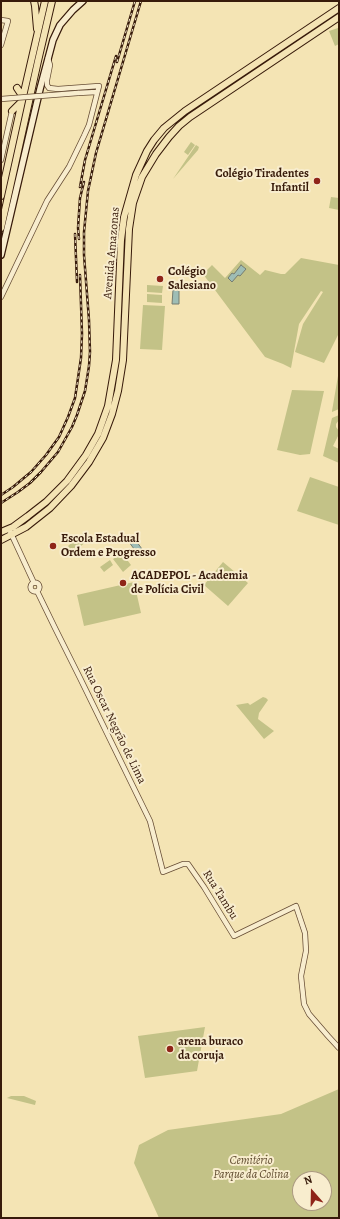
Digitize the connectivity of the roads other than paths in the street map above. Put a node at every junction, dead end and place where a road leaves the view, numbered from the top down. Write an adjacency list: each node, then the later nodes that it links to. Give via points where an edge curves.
1 (34, 1): 8 (main road)
2 (46, 1): 8 (main road)
3 (52, 1): 18 (main road)
4 (83, 1): 10 (main road, via 60,25)
5 (339, 8): 22 (main road, Avenida Amazonas, via 185,111 164,128 147,151 136,175 124,217 116,360 108,406 98,434 67,481)
6 (339, 17): 22 (main road, Avenida Amazonas, via 190,116 156,154 142,177 133,203 129,229 123,360 118,391 103,438 71,486 50,508 26,527)
7 (1, 20): 9 (street, via 8,22)
8 (38, 35): 14 (main road)
9 (1, 45)
10 (48, 58): 12 (street, via 49,88 99,86); 19 (main road)
11 (17, 88): 14 (main road)
12 (97, 92): 13 (street, bridge); 20 (street, via 84,136 47,201)
13 (1, 99)
14 (22, 99): 15 (main road); 17 (main road)
15 (12, 111): 16 (street)
16 (1, 160)
17 (1, 196)
18 (1, 228)
19 (1, 255)
20 (1, 297)
21 (1, 532): 22 (main road, Avenida Amazonas)
22 (10, 532): 23 (main road, Avenida Amazonas); 24 (street, Rua Oscar Negrão de Lima, via 34,583 39,584 37,590 150,821 163,872)
23 (1, 540)
24 (188, 864): 25 (street, Rua Tambu, via 234,936 296,906 305,933 306,951 301,976 304,1004 309,1014)
25 (339, 1048)

